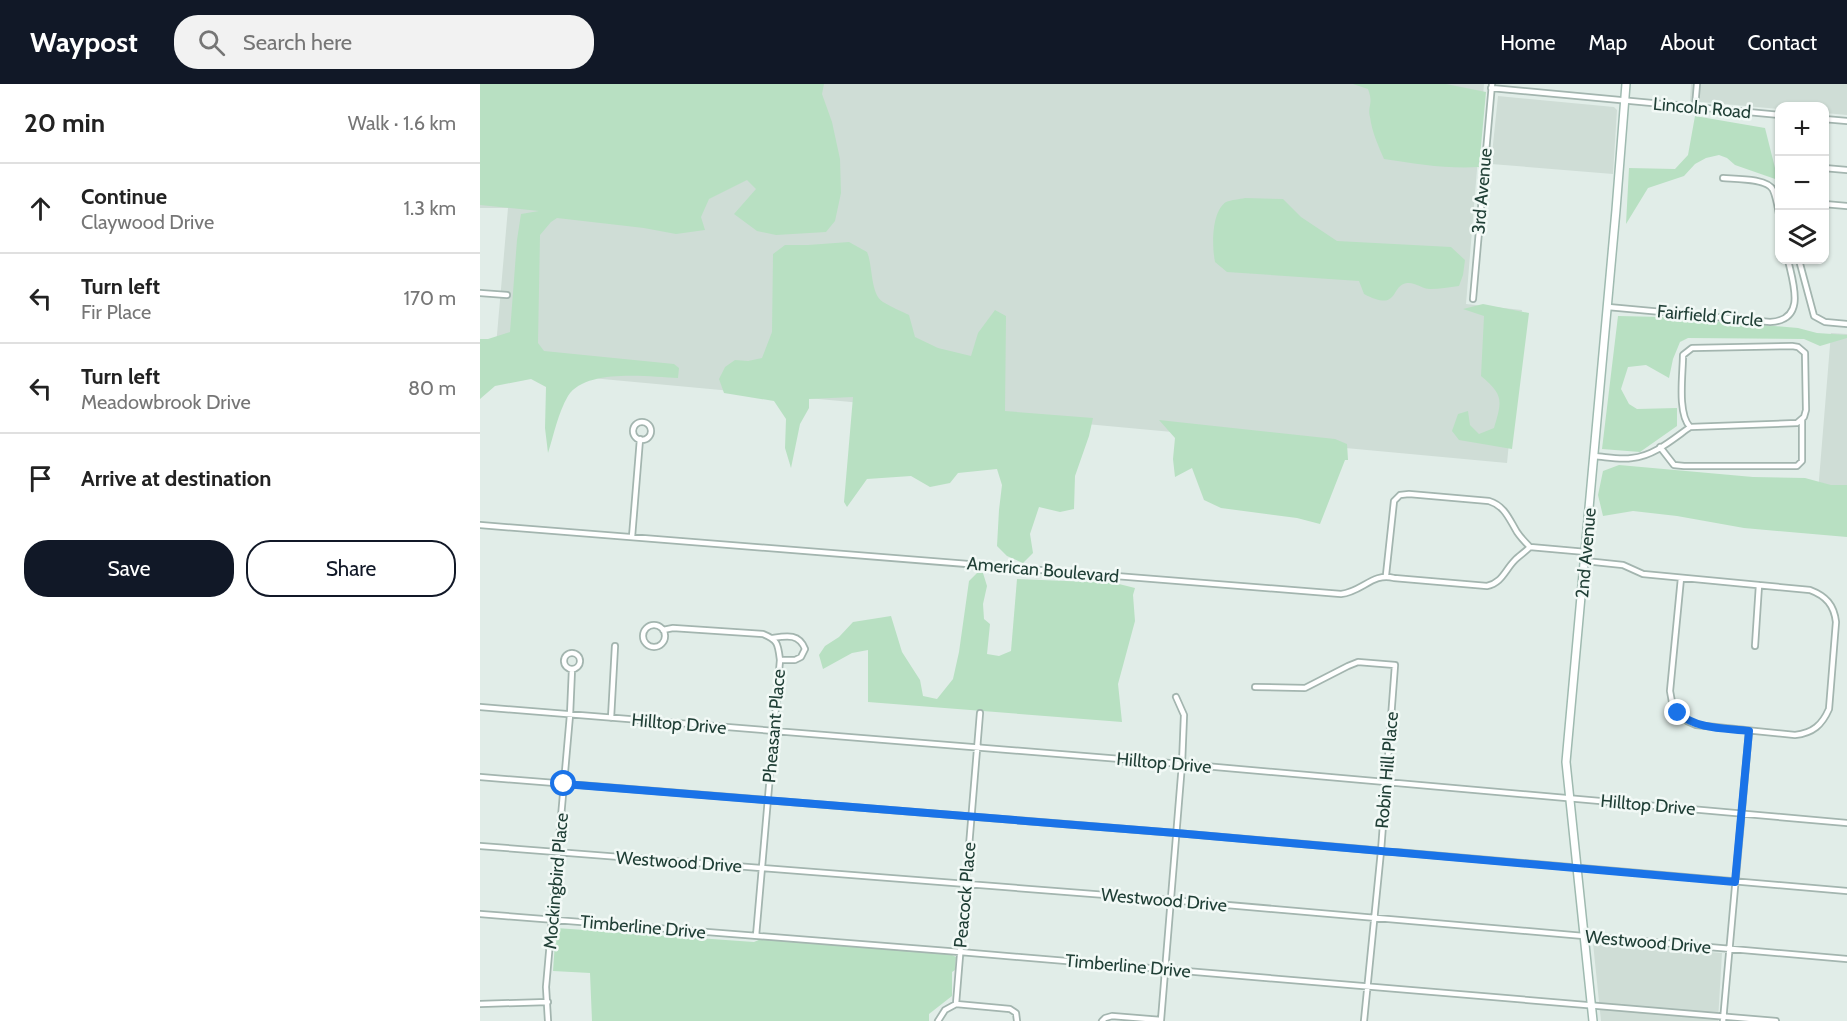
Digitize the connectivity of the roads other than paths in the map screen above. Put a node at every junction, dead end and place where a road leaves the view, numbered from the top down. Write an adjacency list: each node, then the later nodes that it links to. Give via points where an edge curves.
1 (1626, 84): 4 (street, 2nd Avenue)
2 (1697, 84): 5 (street)
3 (1492, 86): 4 (street, Lincoln Road); 19 (street, 3rd Avenue)
4 (1625, 101): 5 (street, Lincoln Road); 20 (street, 2nd Avenue)
5 (1695, 107): 6 (street, Lincoln Road)
6 (1775, 115)
7 (1829, 119): 8 (street)
8 (1847, 121)
9 (1829, 168): 10 (street)
10 (1847, 170)
11 (1723, 178): 14 (street, via 1771,186)
12 (1829, 204): 13 (street)
13 (1847, 206)
14 (1777, 210)
15 (1789, 264): 20 (street, Fairfield Circle, via 1795,302 1789,315 1778,321)
16 (1800, 264): 21 (street, via 1814,316 1824,322)
17 (480, 293): 18 (street)
18 (507, 295)
19 (1473, 299)
20 (1608, 307): 26 (street, 2nd Avenue)
21 (1847, 324)
22 (1802, 420): 23 (street); 23 (street, via 1806,410 1805,352 1801,349 1697,347 1683,356 1683,407); 25 (street, via 1802,461 1797,466 1674,465)
23 (1690, 427): 25 (street)
24 (640, 439): 28 (street)
25 (1660, 447): 26 (street, via 1630,459)
26 (1594, 456): 30 (street, 2nd Avenue)
27 (480, 525): 28 (street, American Boulevard)
28 (632, 537): 31 (street, American Boulevard, via 1341,594)
29 (1530, 548): 30 (street); 31 (street, via 1494,585); 31 (street, via 1498,504 1400,495 1394,501)
30 (1585, 557): 32 (street, via 1643,573); 53 (street, 2nd Avenue, via 1566,762)
31 (1386, 575)
32 (1680, 578): 33 (street); 47 (street, via 1672,702 1678,713 1696,725)
33 (1759, 585): 37 (street); 47 (street, via 1821,594 1830,602 1836,622 1829,709 1824,720 1806,734)
34 (663, 630): 34 (street, via 659,626 647,627 643,632 646,644 651,647 663,643); 35 (street, via 762,634)
35 (772, 638): 38 (street, via 778,645); 38 (street, via 798,638 805,649 795,660)
36 (615, 646): 45 (street)
37 (1755, 646)
38 (780, 660): 46 (street, Pheasant Place)
39 (572, 669): 44 (street, Mockingbird Place)
40 (1255, 687): 51 (street, Robin Hill Place, via 1305,688 1359,662 1395,665)
41 (1176, 697): 49 (street, via 1184,715)
42 (480, 707): 44 (street, Hilltop Drive)
43 (980, 713): 48 (street, Peacock Place)
44 (570, 715): 45 (street, Hilltop Drive); 52 (street, Mockingbird Place)
45 (611, 718): 46 (street, Hilltop Drive)
46 (773, 731): 48 (street, Hilltop Drive); 54 (street, Pheasant Place)
47 (1749, 731): 55 (street)
48 (977, 748): 49 (street, Hilltop Drive); 56 (street, Peacock Place)
49 (1182, 764): 51 (street, Hilltop Drive); 58 (street)
50 (480, 777): 52 (street)
51 (1386, 782): 53 (street, Hilltop Drive); 60 (street, Robin Hill Place)
52 (564, 784): 54 (street); 61 (street, Mockingbird Place)
53 (1570, 797): 55 (street, Hilltop Drive); 62 (street, 2nd Avenue)
54 (767, 800): 56 (street); 63 (street, Pheasant Place)
55 (1742, 813): 57 (street, Hilltop Drive); 64 (street)
56 (972, 816): 58 (street); 65 (street, Peacock Place)
57 (1847, 823)
58 (1176, 833): 60 (street); 67 (street)
59 (480, 846): 61 (street, Westwood Drive)
60 (1381, 850): 62 (street); 69 (street, Robin Hill Place)
61 (558, 852): 63 (street, Westwood Drive); 70 (street, Mockingbird Place)
62 (1577, 867): 64 (street); 72 (street, 2nd Avenue)
63 (762, 868): 65 (street, Westwood Drive); 71 (street, Pheasant Place)
64 (1735, 882): 66 (street); 73 (street)
65 (967, 884): 67 (street, Westwood Drive); 74 (street, Peacock Place)
66 (1847, 891)
67 (1170, 900): 69 (street, Westwood Drive); 76 (street)
68 (480, 914): 70 (street, Timberline Drive)
69 (1374, 918): 72 (street, Westwood Drive); 77 (street, Robin Hill Place)
70 (552, 920): 71 (street, Timberline Drive); 78 (street, Mockingbird Place)
71 (756, 936): 74 (street, Timberline Drive)
72 (1584, 936): 73 (street, Westwood Drive); 81 (street, 2nd Avenue)
73 (1729, 949): 75 (street, Westwood Drive); 82 (street)
74 (960, 952): 76 (street, Timberline Drive); 80 (street, Peacock Place)
75 (1847, 959)
76 (1164, 969): 77 (street, Timberline Drive); 83 (street)
77 (1368, 986): 81 (street, Timberline Drive); 88 (street, Robin Hill Place)
78 (548, 1002): 79 (street); 84 (street, Mockingbird Place)
79 (480, 1004)
80 (956, 1004): 85 (street, via 945,1010); 86 (street, via 1010,1009 1016,1013)
81 (1591, 1004): 82 (street, Timberline Drive); 89 (street, 2nd Avenue)
82 (1723, 1019): 90 (street, Timberline Drive)
83 (1162, 1020): 87 (street, via 1112,1016)
84 (548, 1021)
85 (938, 1021)
86 (1017, 1021)
87 (1102, 1021)
88 (1364, 1021)
89 (1593, 1021)
90 (1776, 1021)

